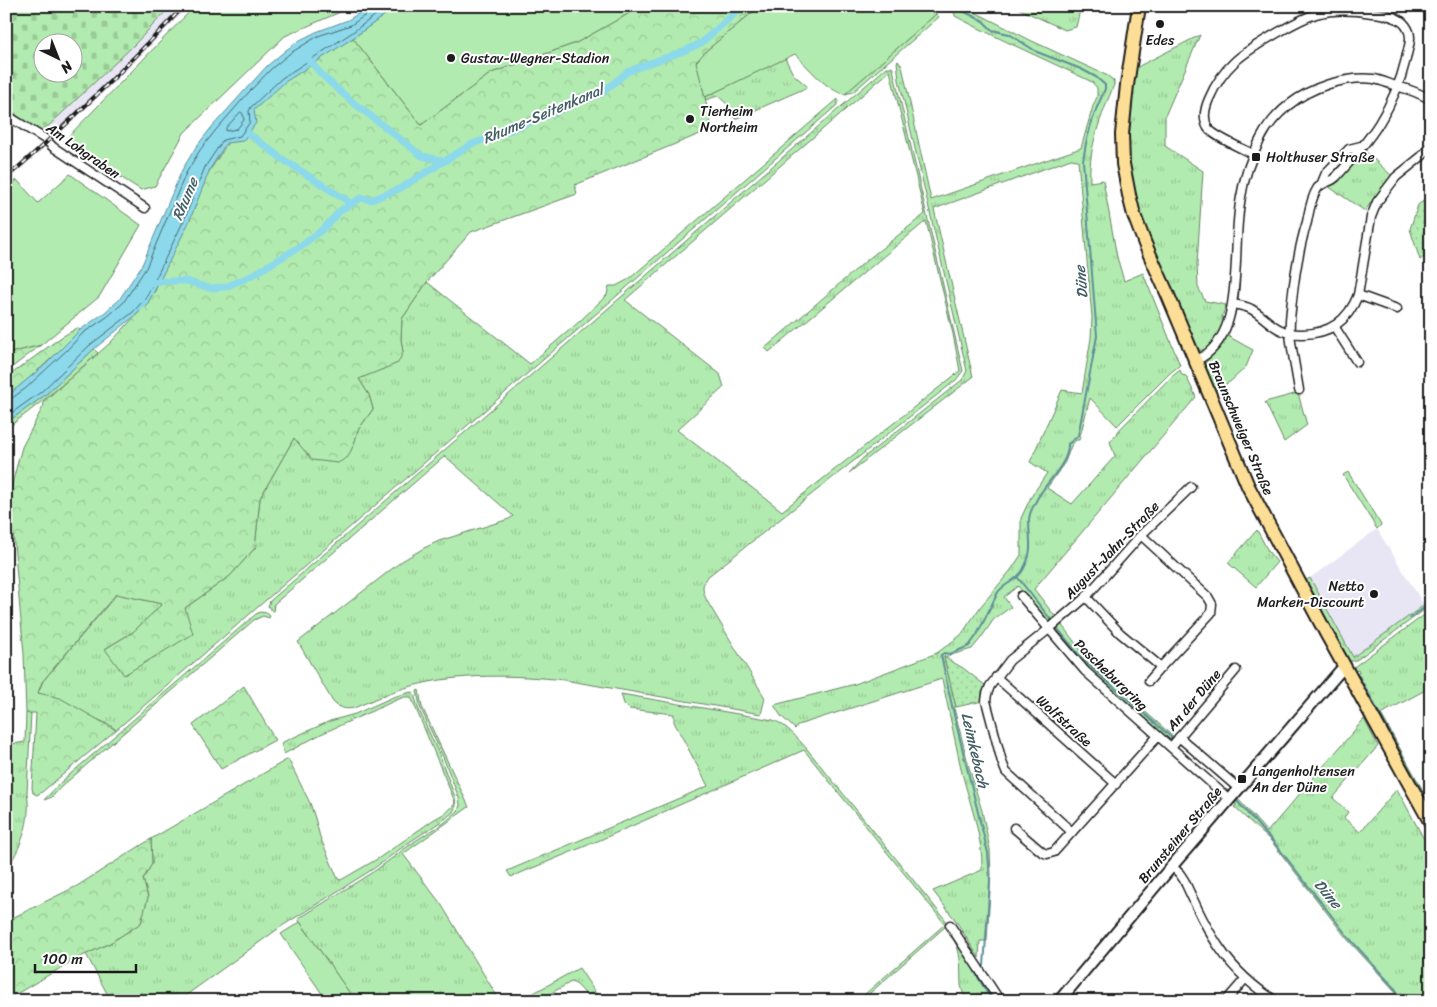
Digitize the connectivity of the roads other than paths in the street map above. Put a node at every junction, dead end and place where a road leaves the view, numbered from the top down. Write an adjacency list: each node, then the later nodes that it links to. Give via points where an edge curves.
1 (1138, 12): 13 (main road, Braunschweiger Straße, via 1126,92 1123,164 1134,215)
2 (1398, 86): 3 (street); 6 (street, via 1374,79 1353,79 1316,88 1294,100 1279,114 1265,130); 6 (street, via 1411,40 1402,21 1386,14 1344,10 1305,18 1246,51 1218,82 1207,104 1204,113 1210,132); 12 (street, via 1386,112 1356,156 1333,180 1317,189 1294,275)
3 (1431, 100)
4 (6, 114): 7 (street, Am Lohgraben)
5 (1431, 146): 8 (street, via 1396,177 1377,202 1371,217)
6 (1253, 154): 9 (street, via 1241,196)
7 (145, 208)
8 (1358, 295): 10 (street); 11 (street, via 1348,314)
9 (1233, 304): 12 (street, via 1250,308); 13 (street, via 1222,336 1210,352)
10 (1397, 309)
11 (1334, 326): 12 (street, via 1314,334); 14 (street)
12 (1290, 333): 15 (street)
13 (1195, 361): 22 (main road, Braunschweiger Straße, via 1248,486)
14 (1357, 362)
15 (1299, 390)
16 (1191, 487): 17 (street, August-Jahn-Straße)
17 (1141, 535): 19 (street, August-Jahn-Straße); 21 (street, via 1212,604 1211,613)
18 (1021, 596): 20 (street, Pascheburgring)
19 (1086, 597): 20 (street, August-Jahn-Straße); 21 (street, via 1114,627)
20 (1049, 629): 24 (street, via 1014,656); 26 (street, Pascheburgring, via 1085,672)
21 (1161, 667): 25 (street)
22 (1345, 668): 30 (street, Brunsteiner Straße); 32 (main road, Braunschweiger Straße)
23 (1236, 670): 27 (street, An der Düne)
24 (996, 677): 29 (street, Wolfstraße); 34 (street, via 986,697 1005,769)
25 (1149, 681)
26 (1158, 736): 28 (street, Pascheburgring); 29 (street)
27 (1179, 738): 28 (street, An der Düne); 30 (street)
28 (1171, 747): 31 (street, Pascheburgring)
29 (1116, 784): 34 (street)
30 (1238, 788): 31 (street, Brunsteiner Straße)
31 (1229, 799): 35 (street, Brunsteiner Straße)
32 (1431, 823)
33 (1014, 828): 34 (street, via 1047,854 1054,852)
34 (1072, 832)
35 (1172, 866): 37 (street, via 1184,880 1215,942); 39 (street, Brunsteiner Straße)
36 (950, 925): 38 (street)
37 (1245, 979): 40 (street); 41 (street)
38 (1000, 1001)
39 (1059, 1001)
40 (1226, 1001)
41 (1276, 1001)

